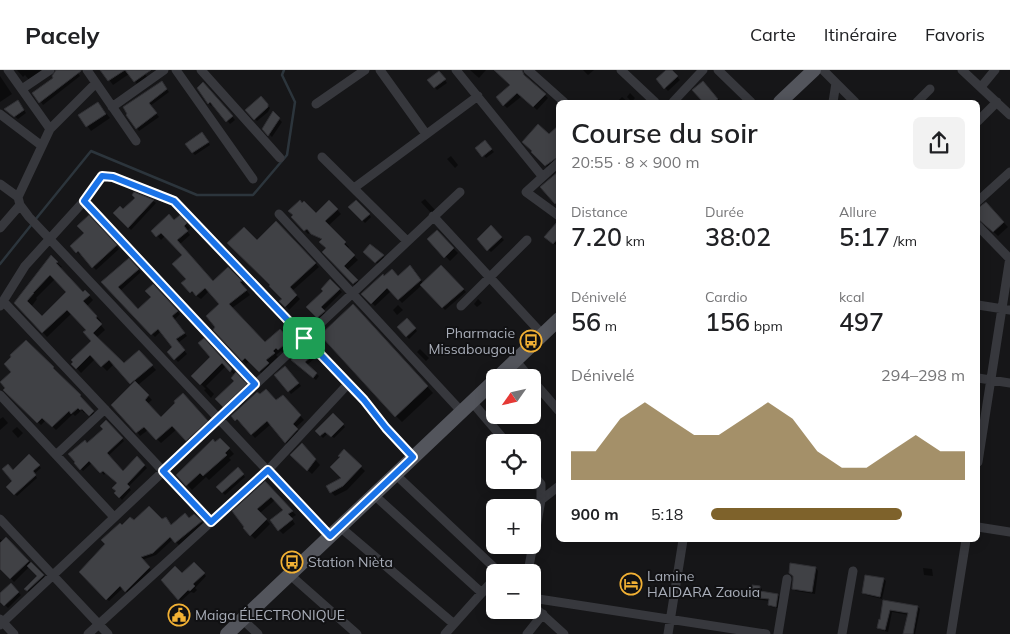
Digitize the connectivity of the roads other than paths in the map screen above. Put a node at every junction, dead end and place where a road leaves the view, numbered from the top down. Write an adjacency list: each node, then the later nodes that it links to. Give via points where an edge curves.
1 (8, 70): 21 (street)
2 (50, 70): 21 (street)
3 (87, 70): 19 (street)
4 (164, 70): 34 (street)
5 (176, 70): 47 (street)
6 (201, 70): 43 (street)
7 (365, 70): 33 (street)
8 (380, 70): 39 (street)
9 (456, 70): 23 (street)
10 (528, 70): 24 (street)
11 (621, 70): 25 (street)
12 (703, 70): 26 (street)
13 (718, 70): 27 (street)
14 (813, 70): 28 (main road)
15 (823, 70): 18 (street)
16 (962, 70): 20 (street)
17 (996, 70): 20 (street)
18 (836, 83): 29 (street); 30 (street)
19 (96, 84): 34 (street); 38 (street)
20 (981, 87): 32 (street)
21 (22, 89): 38 (street)
22 (930, 90): 31 (street)
23 (478, 96): 39 (street); 46 (street)
24 (562, 100)
25 (653, 100)
26 (675, 100)
27 (749, 100)
28 (782, 100)
29 (833, 100)
30 (853, 100)
31 (919, 100)
32 (996, 102): 36 (street); 37 (street)
33 (316, 104)
34 (112, 107): 40 (street)
35 (0, 114): 41 (street)
36 (1010, 114)
37 (980, 119)
38 (50, 129): 41 (street)
39 (426, 134): 49 (street)
40 (136, 141)
41 (42, 146): 52 (street)
42 (322, 157): 49 (street)
43 (280, 158)
44 (556, 164): 46 (street)
45 (1010, 172): 51 (street)
46 (542, 176): 55 (street, via 526,192)
47 (252, 178)
48 (0, 184): 52 (street)
49 (354, 188): 63 (street)
50 (460, 192): 56 (street)
51 (980, 199)
52 (19, 201): 57 (street); 61 (street, via 29,217)
53 (84, 201): 61 (street); 73 (street, via 102,176 113,177 174,201); 80 (street)
54 (279, 214): 66 (street)
55 (556, 214)
56 (433, 216): 63 (street); 65 (street)
57 (0, 228)
58 (980, 228): 60 (street)
59 (980, 236): 60 (street)
60 (989, 238): 64 (street)
61 (51, 239): 67 (street, via 25,266); 88 (street)
62 (527, 240): 65 (street)
63 (407, 241): 66 (street)
64 (1009, 257): 70 (street)
65 (490, 277): 69 (street); 72 (street)
66 (352, 293): 73 (street); 85 (street)
67 (2, 304): 87 (street)
68 (980, 305): 70 (street)
69 (461, 306)
70 (1006, 310): 78 (street)
71 (556, 322): 72 (main road)
72 (543, 334): 74 (main road)
73 (304, 338): 80 (street); 81 (street)
74 (516, 360): 75 (main road); 76 (street)
75 (507, 369)
76 (523, 369)
77 (980, 378): 78 (street)
78 (990, 380): 79 (street); 90 (street)
79 (1010, 383)
80 (255, 384): 88 (street)
81 (348, 384): 92 (street); 93 (street)
82 (486, 389): 85 (main road)
83 (541, 390): 86 (street)
84 (0, 395): 91 (street)
85 (467, 407): 89 (street); 92 (main road)
86 (556, 408)
87 (105, 410): 91 (street); 94 (street)
88 (219, 418): 93 (street); 94 (street)
89 (497, 434)
90 (980, 448)
91 (56, 455): 99 (street)
92 (413, 457): 95 (main road)
93 (268, 470): 101 (street); 103 (street)
94 (163, 471): 99 (street); 101 (street)
95 (395, 474): 97 (main road); 107 (street)
96 (556, 488): 98 (street)
97 (373, 494): 103 (main road); 113 (street)
98 (541, 500)
99 (114, 517): 110 (street)
100 (0, 519): 110 (street)
101 (211, 522): 119 (street)
102 (980, 528): 104 (street)
103 (335, 532): 109 (main road); 120 (street)
104 (1010, 532)
105 (683, 542): 117 (street)
106 (966, 542): 135 (street)
107 (490, 564)
108 (853, 571): 134 (street)
109 (290, 574): 116 (main road); 127 (street)
110 (53, 575): 118 (street); 119 (street)
111 (787, 579): 133 (street)
112 (486, 588): 113 (street)
113 (482, 593): 120 (street)
114 (541, 599): 117 (street)
115 (543, 614): 129 (street); 130 (street)
116 (242, 619): 125 (main road); 126 (street)
117 (670, 619): 121 (street); 131 (street)
118 (1, 622): 122 (street)
119 (99, 624): 123 (street); 124 (street)
120 (454, 624): 128 (street)
121 (714, 630): 132 (street)
122 (14, 634)
123 (88, 634)
124 (108, 634)
125 (227, 634)
126 (258, 634)
127 (357, 634)
128 (445, 634)
129 (527, 634)
130 (564, 634)
131 (668, 634)
132 (766, 634)
133 (778, 634)
134 (842, 634)
135 (951, 634)

